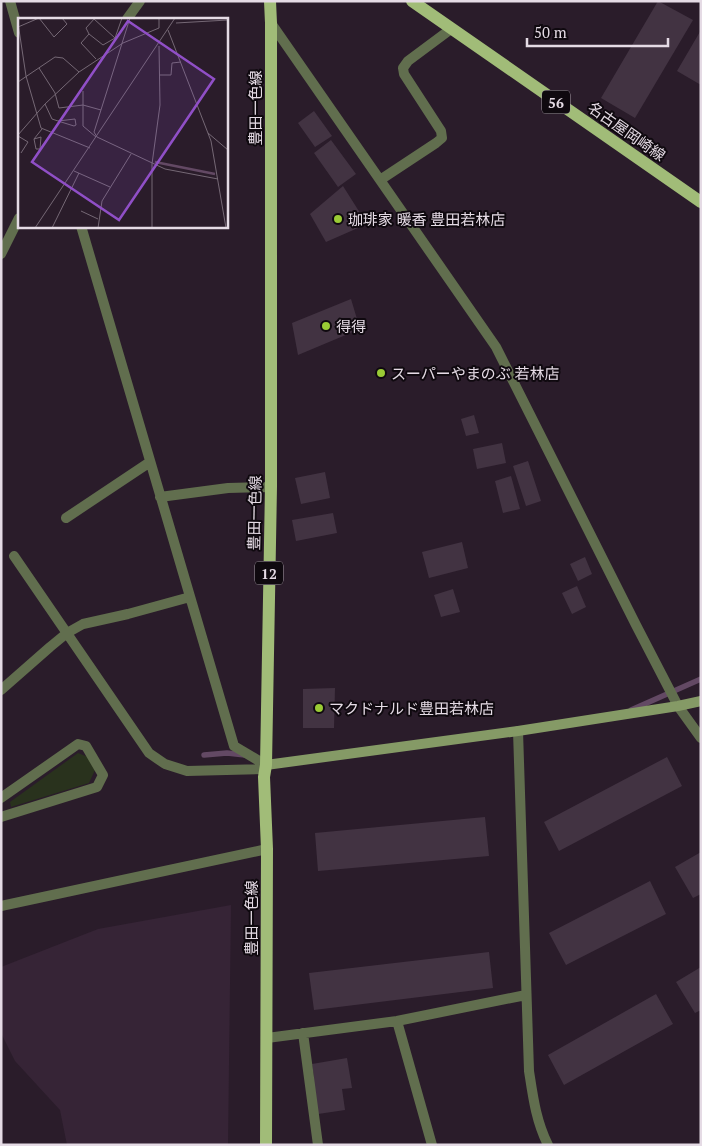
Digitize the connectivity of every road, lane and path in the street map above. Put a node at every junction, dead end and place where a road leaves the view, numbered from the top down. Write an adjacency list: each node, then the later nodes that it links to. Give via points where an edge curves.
1 (10, 1): 7 (street)
2 (140, 1): 5 (street)
3 (270, 1): 6 (main road, 豊田一色線 / 12)
4 (412, 1): 8 (main road, 名古屋岡崎線 / 56)
5 (128, 18)
6 (271, 23): 9 (street); 15 (main road, 豊田一色線 / 12)
7 (18, 29)
8 (451, 29): 9 (street, via 403,68 441,131 442,138); 10 (main road, 名古屋岡崎線 / 56)
9 (380, 180): 23 (street, via 496,347)
10 (701, 202)
11 (18, 220): 13 (street)
12 (82, 228): 14 (street)
13 (1, 254)
14 (150, 462): 16 (street); 17 (street)
15 (270, 487): 16 (street, via 228,488); 26 (main road, 豊田一色線 / 12)
16 (160, 497): 19 (street)
17 (66, 518)
18 (14, 556): 20 (street)
19 (190, 596): 20 (street, via 83,624); 26 (street, via 234,746)
20 (67, 633): 21 (street); 26 (street, via 149,753 166,764 187,771)
21 (1, 690)
22 (701, 701): 23 (street)
23 (678, 706): 24 (street); 25 (street)
24 (518, 730): 26 (street); 31 (street)
25 (701, 738)
26 (265, 767): 29 (main road, 豊田一色線 / 12)
27 (1, 798): 28 (street, via 78,744 86,746 103,775 97,787)
28 (1, 817)
29 (267, 849): 30 (street); 34 (main road, 豊田一色線 / 12)
30 (1, 906)
31 (526, 995): 32 (street); 38 (street, via 533,1103)
32 (396, 1021): 33 (street); 37 (street)
33 (303, 1033): 34 (street); 36 (street)
34 (267, 1038): 35 (main road, 豊田一色線 / 12)
35 (266, 1145)
36 (318, 1145)
37 (432, 1145)
38 (548, 1145)

